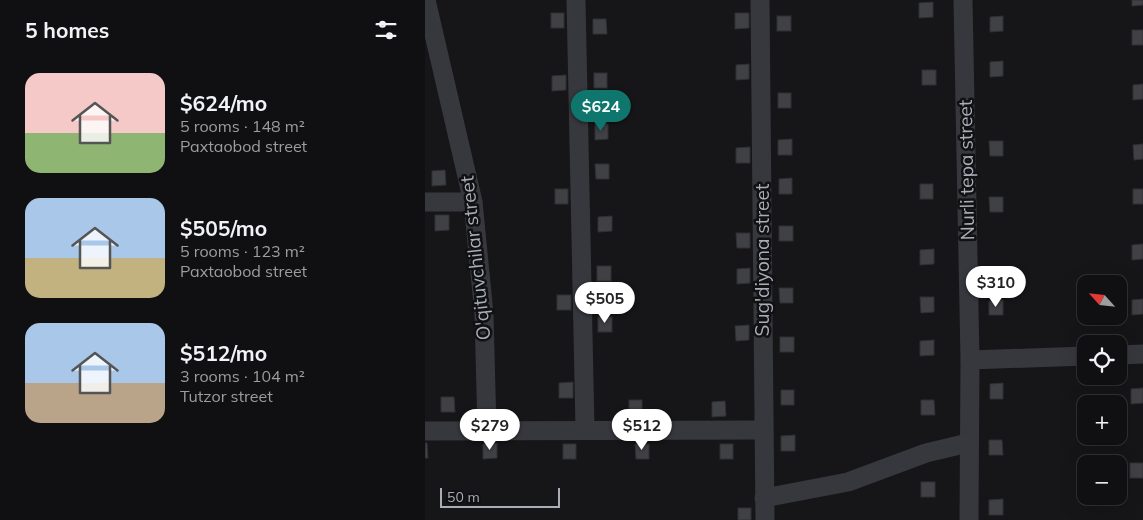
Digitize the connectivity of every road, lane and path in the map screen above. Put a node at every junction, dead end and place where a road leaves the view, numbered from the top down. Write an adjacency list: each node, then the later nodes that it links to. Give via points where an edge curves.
1 (427, 0): 6 (street, O'qituvchilar street)
2 (576, 0): 11 (street)
3 (760, 0): 14 (street, Sug'diyona street)
4 (963, 0): 10 (street, Nurli tepa street)
5 (425, 202): 6 (street)
6 (473, 202): 13 (street, O'qituvchilar street, via 484,314)
7 (1143, 354): 8 (street)
8 (1127, 355)
9 (1077, 356): 10 (street)
10 (970, 360): 15 (street, Nurli tepa street)
11 (585, 429): 13 (street); 14 (street)
12 (425, 430): 13 (street)
13 (487, 430)
14 (763, 430): 16 (street, Sug'diyona street)
15 (969, 443): 16 (street, via 926,453 848,482); 18 (street, Nurli tepa street)
16 (764, 498): 17 (street, Sug'diyona street)
17 (765, 520)
18 (969, 520)

